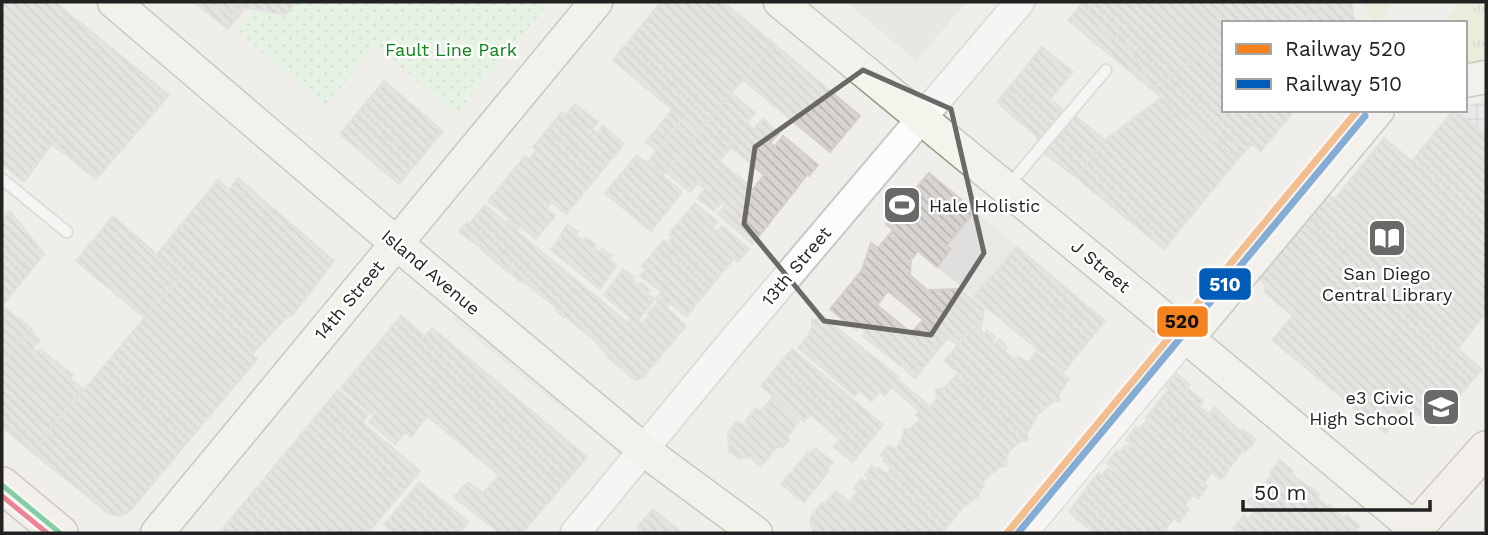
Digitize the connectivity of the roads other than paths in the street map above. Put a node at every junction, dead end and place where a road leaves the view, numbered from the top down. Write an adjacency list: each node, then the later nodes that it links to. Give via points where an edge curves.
1 (114, 2): 13 (main road, Island Avenue)
2 (596, 2): 13 (main road, 14th Street)
3 (780, 2): 9 (main road, J Street)
4 (1020, 2): 9 (street, 13th Street)
5 (1106, 70): 11 (lane)
6 (1486, 77): 7 (main road)
7 (1467, 81)
8 (1376, 112): 14 (main road)
9 (922, 119): 11 (main road, J Street); 16 (street, 13th Street)
10 (2, 179): 12 (lane)
11 (1006, 188): 14 (main road, J Street)
12 (67, 232)
13 (396, 243): 16 (main road, Island Avenue); 20 (main road, 14th Street)
14 (1188, 338): 18 (main road, J Street); 23 (street)
15 (1486, 449): 18 (main road)
16 (645, 451): 21 (street, 13th Street); 22 (main road, Island Avenue)
17 (2, 485): 19 (main road)
18 (1415, 532)
19 (60, 533)
20 (157, 533)
21 (575, 533)
22 (756, 533)
23 (1026, 533)

